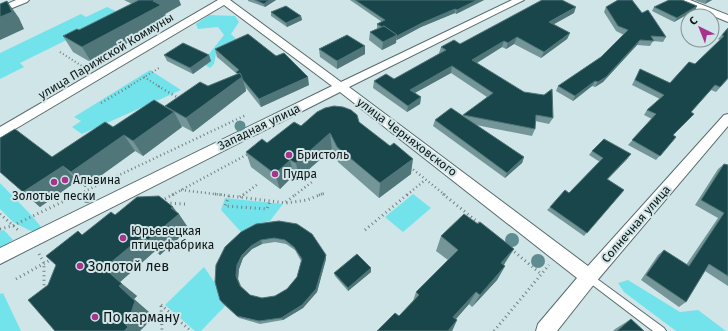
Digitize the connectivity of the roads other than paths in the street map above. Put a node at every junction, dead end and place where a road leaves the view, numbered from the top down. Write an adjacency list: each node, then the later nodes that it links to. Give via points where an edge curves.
1 (24, 0): 5 (street)
2 (224, 0): 7 (street, улица Черняховского); 9 (street, улица Парижской Коммуны)
3 (519, 0): 7 (street, Западная улица)
4 (682, 0): 6 (street)
5 (0, 10)
6 (728, 19)
7 (342, 88): 10 (street, Западная улица, via 262,125); 11 (street, улица Черняховского)
8 (728, 118): 11 (street, Солнечная улица)
9 (0, 133)
10 (0, 256)
11 (589, 277): 12 (street, Солнечная улица); 13 (lane)
12 (545, 331)
13 (661, 331)

